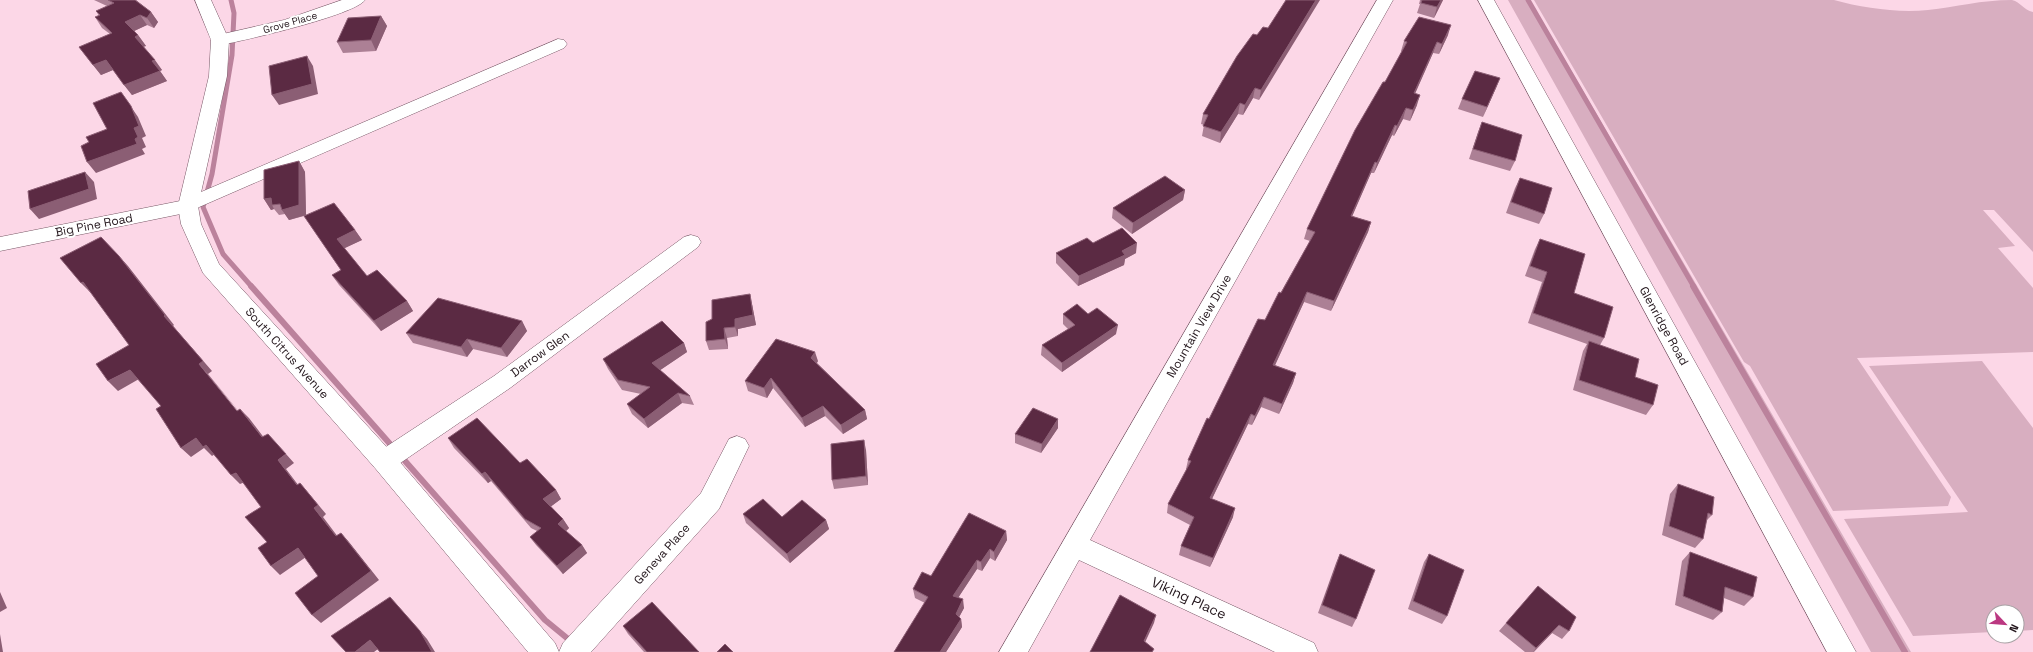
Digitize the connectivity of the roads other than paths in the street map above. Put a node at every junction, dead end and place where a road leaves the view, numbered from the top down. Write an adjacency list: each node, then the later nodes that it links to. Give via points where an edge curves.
1 (203, 0): 5 (street, South Citrus Avenue)
2 (357, 0): 5 (street, Grove Place, via 240,37)
3 (1385, 0): 12 (street, Mountain View Drive)
4 (1486, 0): 17 (street, Glenridge Road)
5 (220, 40): 7 (street, South Citrus Avenue, via 218,76)
6 (558, 44): 7 (street, Big Pine Road)
7 (188, 205): 9 (street, Big Pine Road); 11 (street, South Citrus Avenue, via 191,224 210,268)
8 (692, 242): 11 (street, Darrow Glen, via 502,382)
9 (0, 244)
10 (737, 446): 14 (street, Geneva Place, via 710,501)
11 (384, 461): 13 (street, South Citrus Avenue)
12 (1074, 545): 15 (street, Mountain View Drive); 16 (street, Viking Place)
13 (545, 652)
14 (573, 652)
15 (1013, 652)
16 (1304, 652)
17 (1842, 652)

